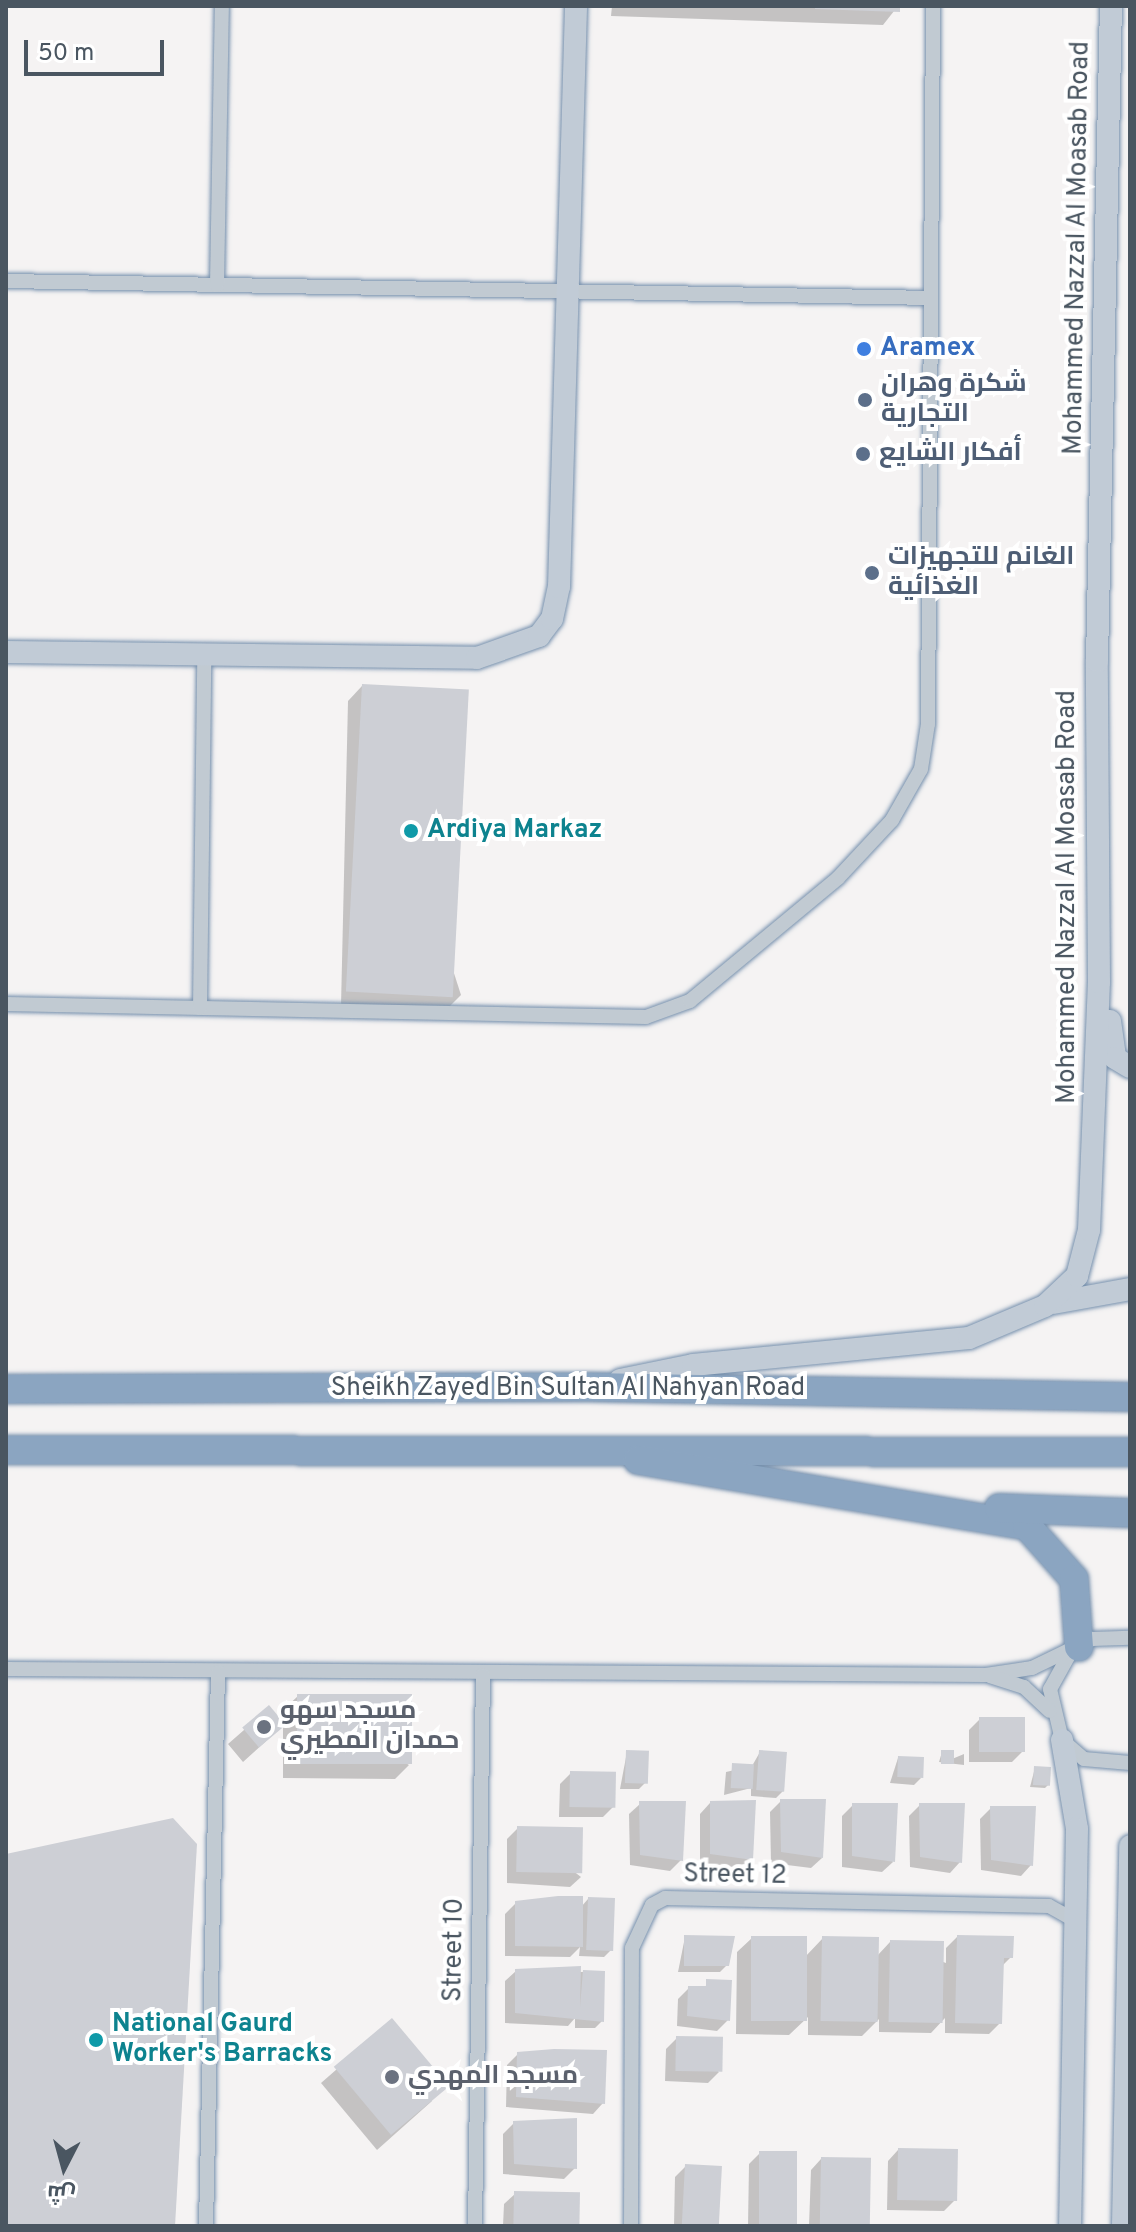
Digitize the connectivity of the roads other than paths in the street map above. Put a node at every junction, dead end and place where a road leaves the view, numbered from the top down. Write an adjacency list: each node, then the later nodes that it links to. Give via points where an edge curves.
1 (222, 6): 6 (street)
2 (576, 6): 7 (street)
3 (933, 6): 8 (street)
4 (1111, 6): 11 (street, Mohammed Nazzal Al Moasab Road)
5 (6, 281): 6 (street)
6 (217, 285): 7 (street)
7 (570, 291): 8 (street); 10 (street, via 559,587 552,619 539,636 477,658)
8 (931, 298): 13 (street, via 928,724 921,769 892,820 838,878 690,1001 646,1017)
9 (6, 652): 10 (street)
10 (204, 656): 13 (street)
11 (1100, 845): 14 (street, via 1112,930 1111,1047); 16 (street, Mohammed Nazzal Al Moasab Road, via 1089,1230 1077,1276)
12 (6, 1004): 13 (street)
13 (200, 1008)
14 (1130, 1067)
15 (1130, 1289): 16 (street)
16 (1045, 1306): 17 (street, Mohammed Nazzal Al Moasab Road, via 969,1338 693,1365)
17 (590, 1387): 18 (highway, Sheikh Zayed Bin Sultan Al Nahyan Road); 19 (highway, Sheikh Zayed Bin Sultan Al Nahyan Road)
18 (6, 1389)
19 (1130, 1397)
20 (562, 1446): 21 (highway); 22 (highway); 23 (highway)
21 (6, 1450)
22 (1130, 1452)
23 (906, 1505): 24 (highway); 26 (highway, via 997,1517 1048,1542 1074,1579)
24 (1130, 1513)
25 (1130, 1638): 26 (street)
26 (1075, 1649): 30 (street); 31 (street, via 1050,1689)
27 (6, 1669): 28 (street)
28 (218, 1672): 29 (street); 38 (street)
29 (483, 1675): 30 (street); 39 (street, Street 10)
30 (986, 1675): 31 (street, via 1024,1687)
31 (1050, 1711): 32 (street)
32 (1062, 1740): 33 (street, via 1084,1759); 35 (street, via 1074,1800)
33 (1130, 1763)
34 (1130, 1846): 42 (street)
35 (1077, 1891): 36 (street, Street 12); 37 (street)
36 (1049, 1906): 37 (street, Street 12); 40 (street, Street 12, via 665,1898 652,1905 632,1948)
37 (1076, 1921): 41 (street)
38 (206, 2226)
39 (475, 2226)
40 (631, 2226)
41 (1070, 2226)
42 (1123, 2226)

